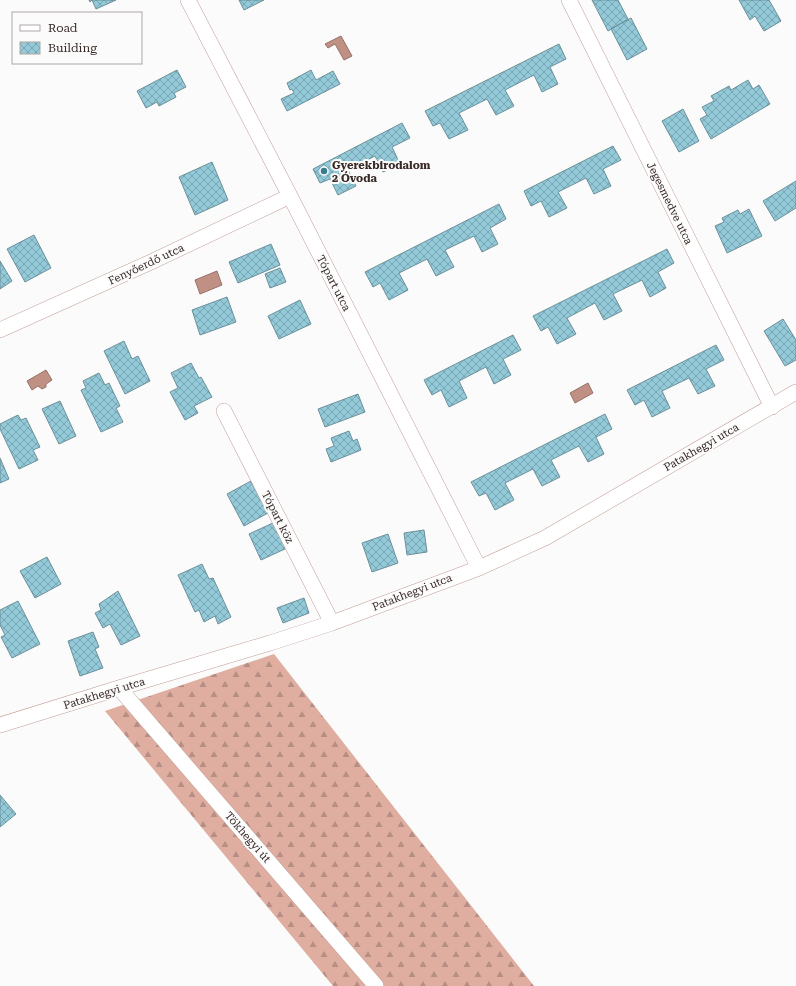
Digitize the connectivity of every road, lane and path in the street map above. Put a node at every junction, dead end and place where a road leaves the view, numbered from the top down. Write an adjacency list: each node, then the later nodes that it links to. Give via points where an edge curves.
1 (188, 0): 3 (street, Tópart utca)
2 (569, 0): 6 (street, Jegesmedve utca)
3 (290, 196): 4 (street, Fenyőerdő utca); 8 (street, Tópart utca)
4 (0, 330)
5 (796, 392): 6 (street, Patakhegyi utca)
6 (772, 407): 8 (street, Patakhegyi utca, via 545,538)
7 (224, 411): 9 (street, Tópart köz)
8 (479, 568): 9 (street, Patakhegyi utca)
9 (332, 623): 10 (street, Patakhegyi utca)
10 (119, 688): 11 (street, Patakhegyi utca); 12 (street, Tökhegyi út)
11 (0, 725)
12 (376, 986)

